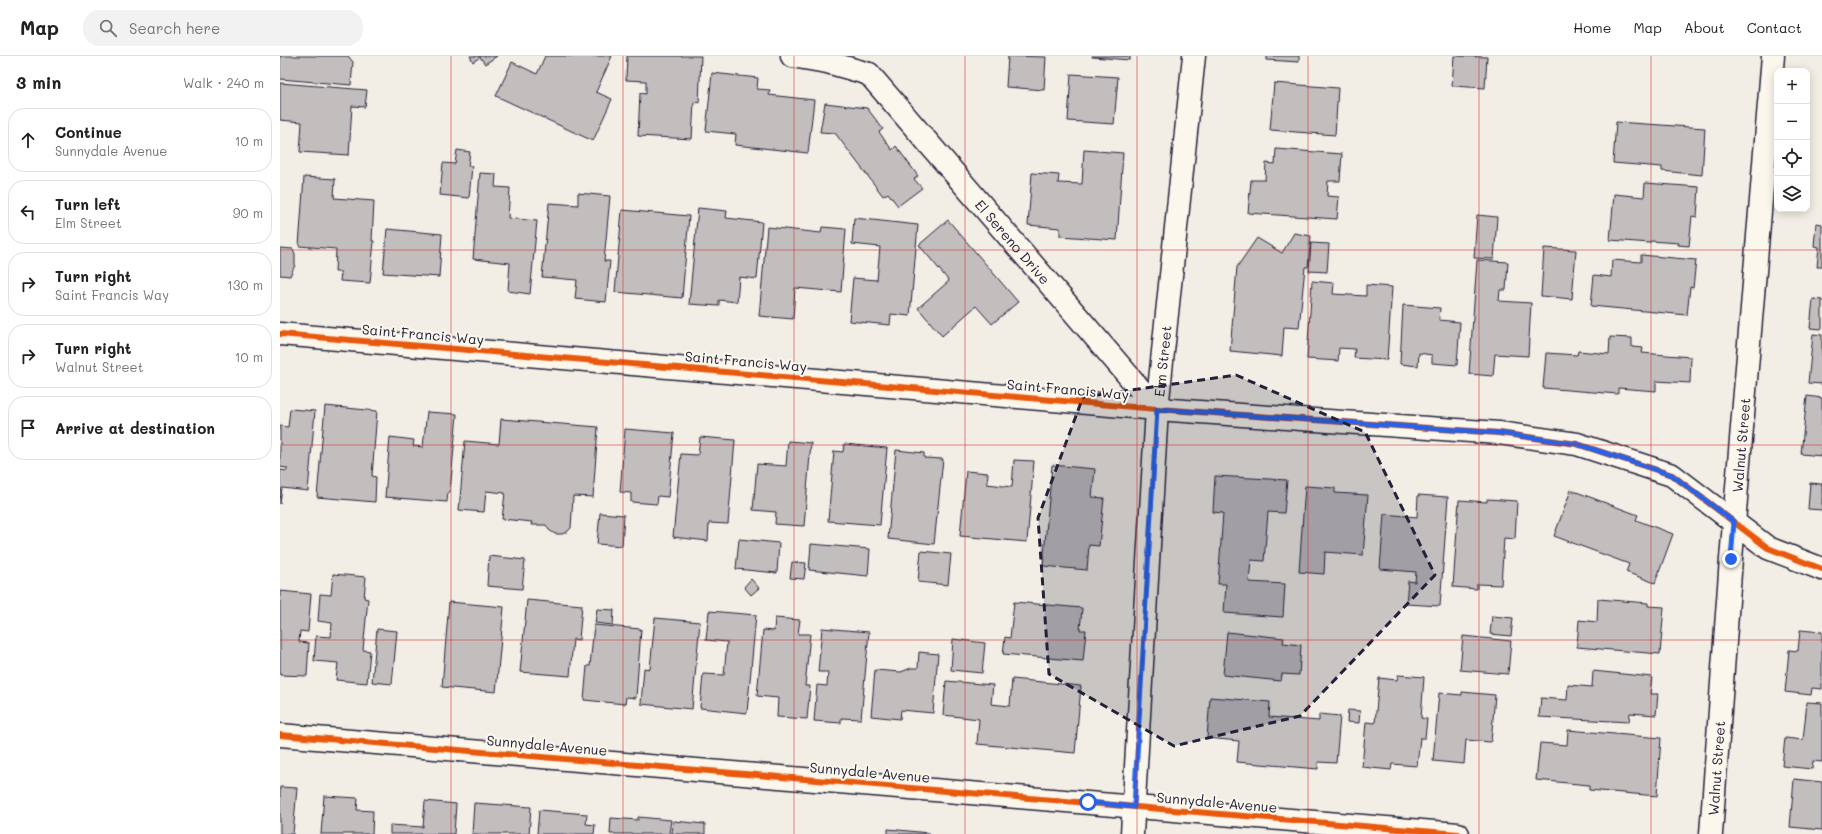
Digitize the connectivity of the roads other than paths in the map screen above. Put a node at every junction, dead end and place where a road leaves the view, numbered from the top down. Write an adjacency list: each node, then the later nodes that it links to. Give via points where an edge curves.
1 (792, 56): 4 (street)
2 (1194, 56): 6 (street, Elm Street)
3 (1773, 56): 7 (street, Walnut Street)
4 (867, 65): 6 (street, El Sereno Drive)
5 (280, 334): 6 (street, Saint Francis Way)
6 (1157, 409): 7 (street, Saint Francis Way, via 1499,433 1577,444 1672,475); 10 (street, Elm Street)
7 (1734, 522): 8 (street, Saint Francis Way, via 1768,548); 13 (street, Walnut Street)
8 (1822, 569)
9 (280, 735): 10 (street, Sunnydale Avenue)
10 (1134, 807): 11 (street, Elm Street); 12 (street, Sunnydale Avenue)
11 (1132, 834)
12 (1458, 834)
13 (1710, 834)

